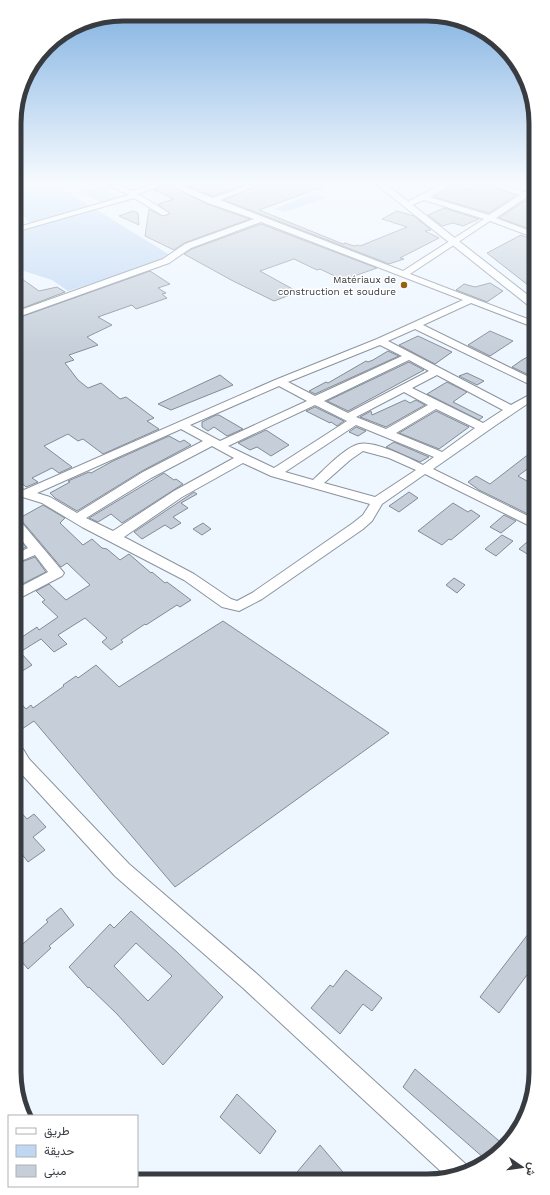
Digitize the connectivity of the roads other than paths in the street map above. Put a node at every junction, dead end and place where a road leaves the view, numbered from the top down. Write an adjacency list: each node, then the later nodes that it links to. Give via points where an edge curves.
1 (202, 241): 10 (street, via 188,246 166,261)
2 (315, 241): 6 (street)
3 (457, 241): 6 (street)
4 (459, 241): 7 (street)
5 (459, 241): 9 (street)
6 (404, 274): 8 (street)
7 (529, 291)
8 (469, 300): 11 (street); 12 (street)
9 (529, 301)
10 (21, 313)
11 (529, 322)
12 (415, 325): 13 (street); 16 (street)
13 (380, 341): 14 (street); 17 (street)
14 (410, 356): 15 (street); 20 (street)
15 (438, 370): 18 (street); 22 (street)
16 (529, 381)
17 (279, 382): 20 (street); 24 (street)
18 (404, 388): 21 (street); 23 (street)
19 (529, 398): 22 (street)
20 (314, 400): 23 (street); 27 (street)
21 (436, 405): 25 (street); 26 (street)
22 (510, 409): 25 (street)
23 (351, 419): 26 (street); 31 (street)
24 (182, 425): 27 (street); 33 (street)
25 (484, 428): 28 (street)
26 (387, 433): 28 (street)
27 (215, 444): 29 (street); 35 (street, via 154,472)
28 (441, 456): 30 (street)
29 (242, 458): 31 (street); 38 (street, via 178,494)
30 (425, 470): 32 (street, via 365,446 357,449); 34 (street, via 392,489); 36 (street)
31 (275, 473): 32 (street)
32 (315, 485): 34 (street)
33 (21, 492): 35 (street, via 46,500)
34 (377, 502): 38 (street, via 368,518 358,526 239,606 227,603 189,577)
35 (77, 518): 38 (street)
36 (529, 522)
37 (21, 531): 39 (street)
38 (114, 537)
39 (36, 549): 40 (street); 41 (street, via 57,574)
40 (21, 556)
41 (21, 592)
42 (21, 764): 43 (street, via 122,870 250,981)
43 (457, 1170)

